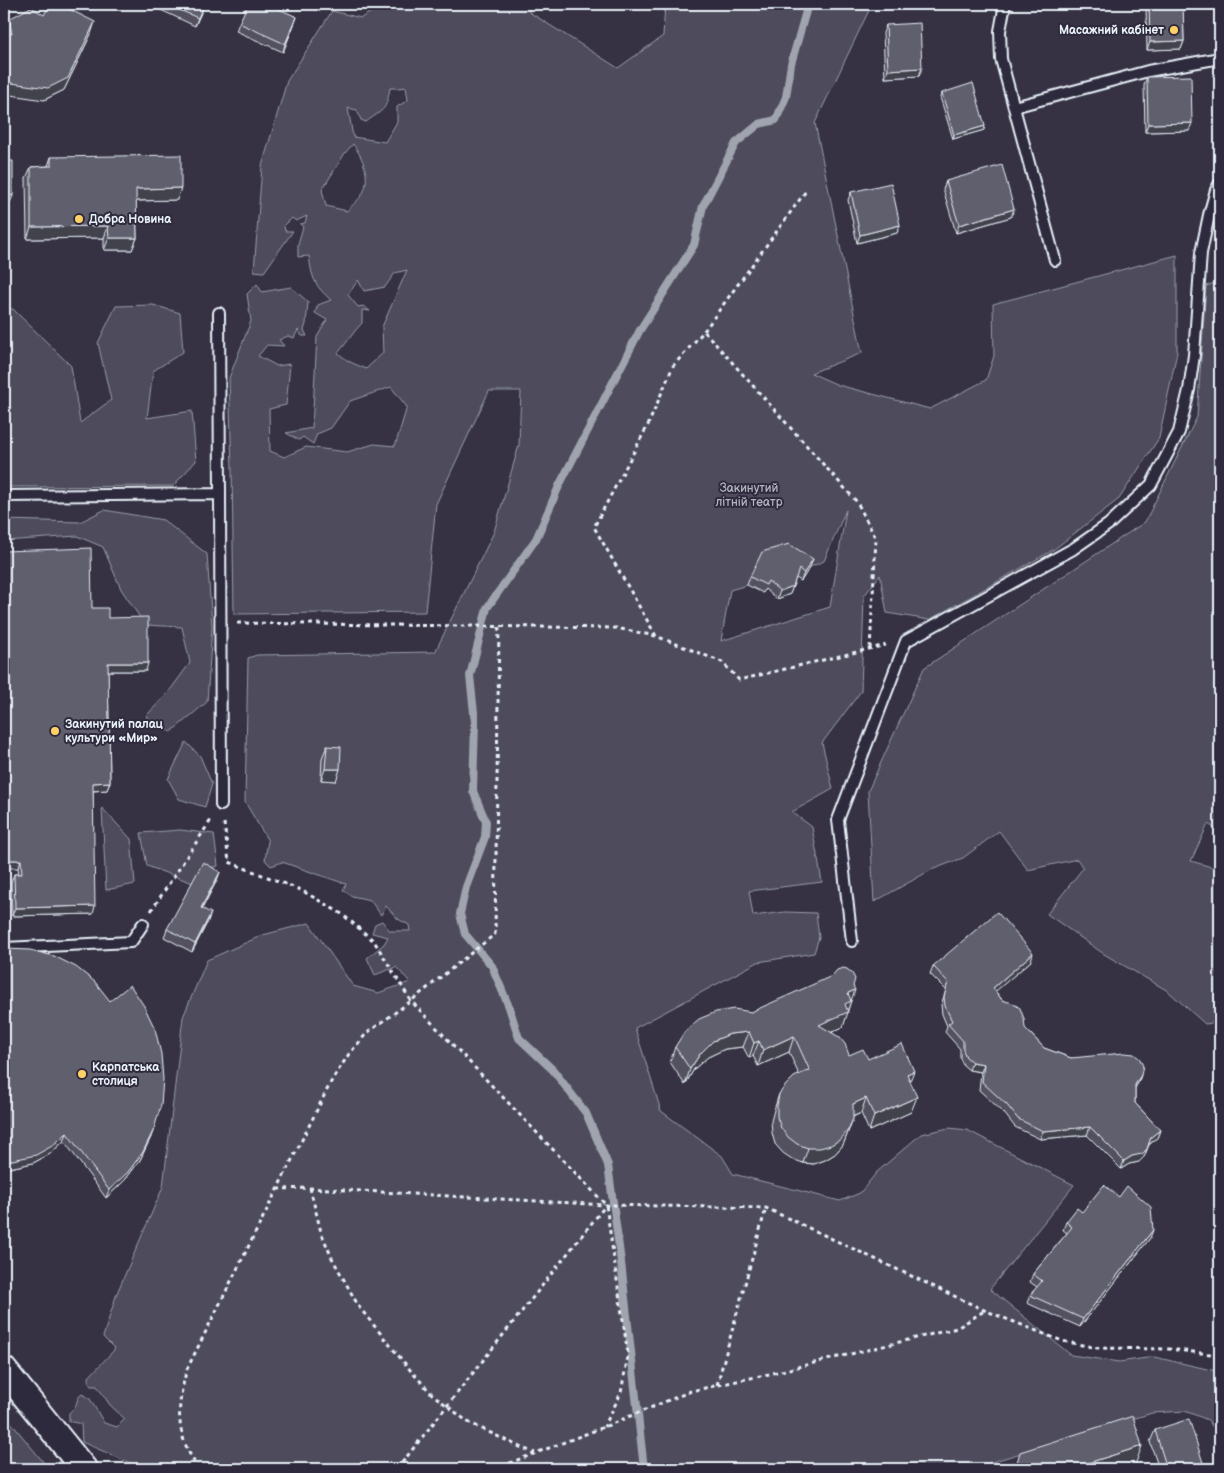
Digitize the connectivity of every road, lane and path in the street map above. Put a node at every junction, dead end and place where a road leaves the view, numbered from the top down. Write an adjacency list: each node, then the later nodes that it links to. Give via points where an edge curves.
1 (1005, 4): 3 (lane, via 1000,31 1001,59)
2 (1220, 58): 3 (lane, via 1148,71)
3 (1014, 107): 6 (lane)
4 (1220, 182): 14 (lane, via 1208,215 1201,253 1194,355 1180,432 1151,485 1109,524 1073,549)
5 (806, 191): 8 (path)
6 (1055, 260)
7 (219, 313): 9 (lane)
8 (704, 331): 13 (path, via 673,366 648,425 594,527); 15 (path, via 857,502 876,539)
9 (220, 494): 10 (lane); 11 (lane)
10 (4, 496)
11 (221, 622): 12 (path); 16 (lane)
12 (500, 626): 13 (path, via 616,628); 20 (path, via 495,934)
13 (656, 636): 15 (path, via 722,662 739,680)
14 (906, 641): 15 (path); 18 (lane, via 838,820)
15 (870, 649)
16 (221, 805): 17 (path); 20 (path, via 229,862 301,890 342,914 374,941)
17 (143, 924): 19 (lane, via 131,942)
18 (852, 941)
19 (4, 948)
20 (411, 1001): 22 (path, via 367,1033 349,1054 332,1080); 23 (path)
21 (310, 1188): 22 (path); 23 (path); 29 (path, via 321,1232 359,1306 411,1371)
22 (277, 1189): 33 (path, via 187,1369 181,1388 181,1433 189,1455)
23 (606, 1205): 24 (path); 29 (path); 30 (path, via 628,1354 621,1393)
24 (766, 1208): 25 (path); 28 (path)
25 (984, 1310): 26 (path, via 1062,1341 1098,1348 1169,1348 1210,1354); 28 (path, via 957,1328)
26 (1220, 1359)
27 (4, 1370): 32 (street)
28 (717, 1385): 30 (path, via 691,1391)
29 (446, 1406): 31 (path, via 468,1422); 34 (path)
30 (604, 1427): 31 (path)
31 (536, 1453): 35 (path)
32 (84, 1469)
33 (199, 1469)
34 (397, 1469)
35 (494, 1469)

